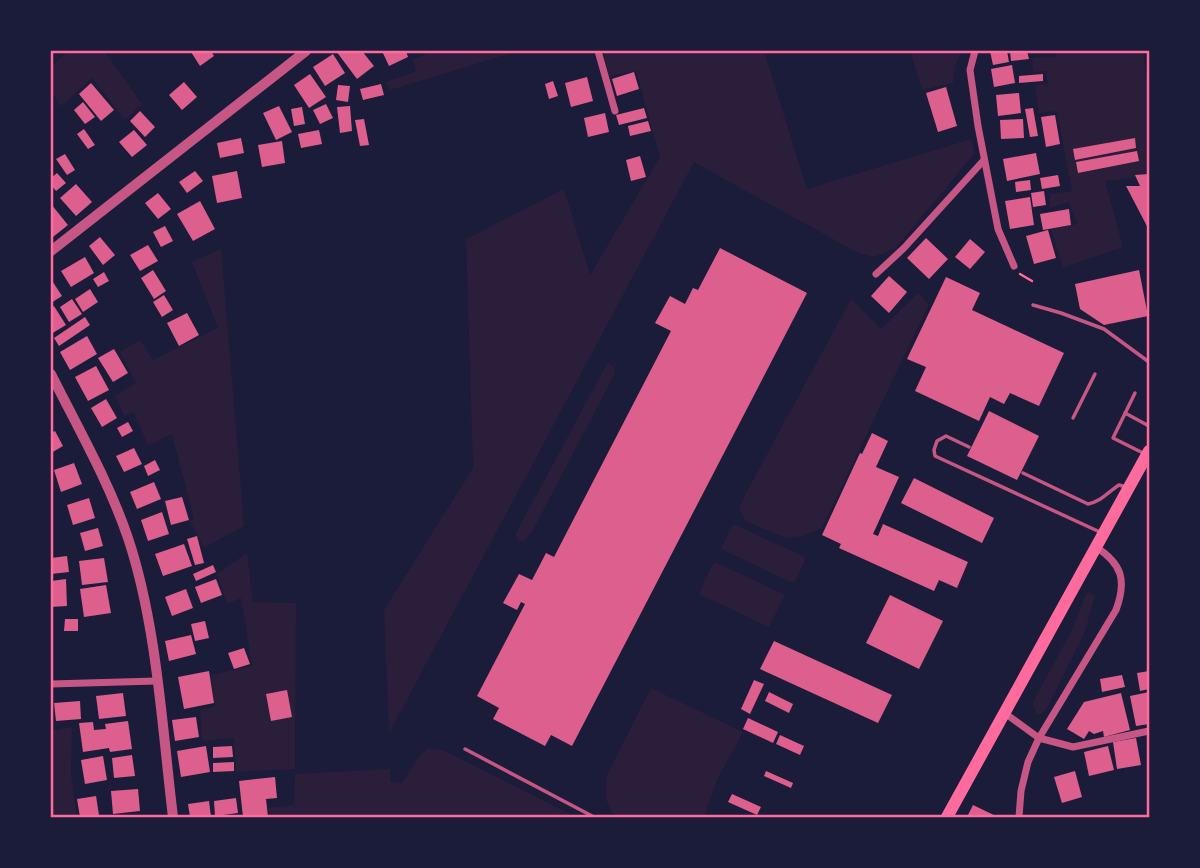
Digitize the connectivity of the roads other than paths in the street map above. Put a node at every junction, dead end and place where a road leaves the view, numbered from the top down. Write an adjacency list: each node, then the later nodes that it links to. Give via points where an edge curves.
1 (306, 51): 6 (street)
2 (598, 51): 4 (street)
3 (975, 51): 5 (street, via 971,92)
4 (615, 111)
5 (984, 160): 7 (street, via 998,229); 8 (street)
6 (51, 251)
7 (1014, 266)
8 (876, 274)
9 (1032, 305): 10 (lane, via 1104,330)
10 (1149, 362)
11 (51, 374): 23 (street, via 128,537 149,626)
12 (1095, 374): 15 (lane)
13 (1135, 393): 14 (lane)
14 (1125, 413): 16 (lane); 18 (lane, via 1113,438)
15 (1073, 418)
16 (1149, 426)
17 (969, 447): 21 (lane, via 946,436 937,441 934,452)
18 (1148, 453): 20 (main road)
19 (1023, 473): 20 (lane, via 1088,504 1100,502 1119,485)
20 (1128, 487): 21 (main road)
21 (1102, 533): 22 (main road)
22 (1095, 546): 25 (main road); 27 (street, via 1118,566 1122,594)
23 (156, 681): 24 (street); 29 (street)
24 (51, 684)
25 (1006, 714): 27 (street); 31 (main road)
26 (1149, 731): 27 (street, via 1073,747)
27 (1039, 738): 32 (street, via 1028,762)
28 (465, 749): 30 (lane)
29 (173, 817)
30 (594, 817)
31 (947, 817)
32 (1019, 817)

